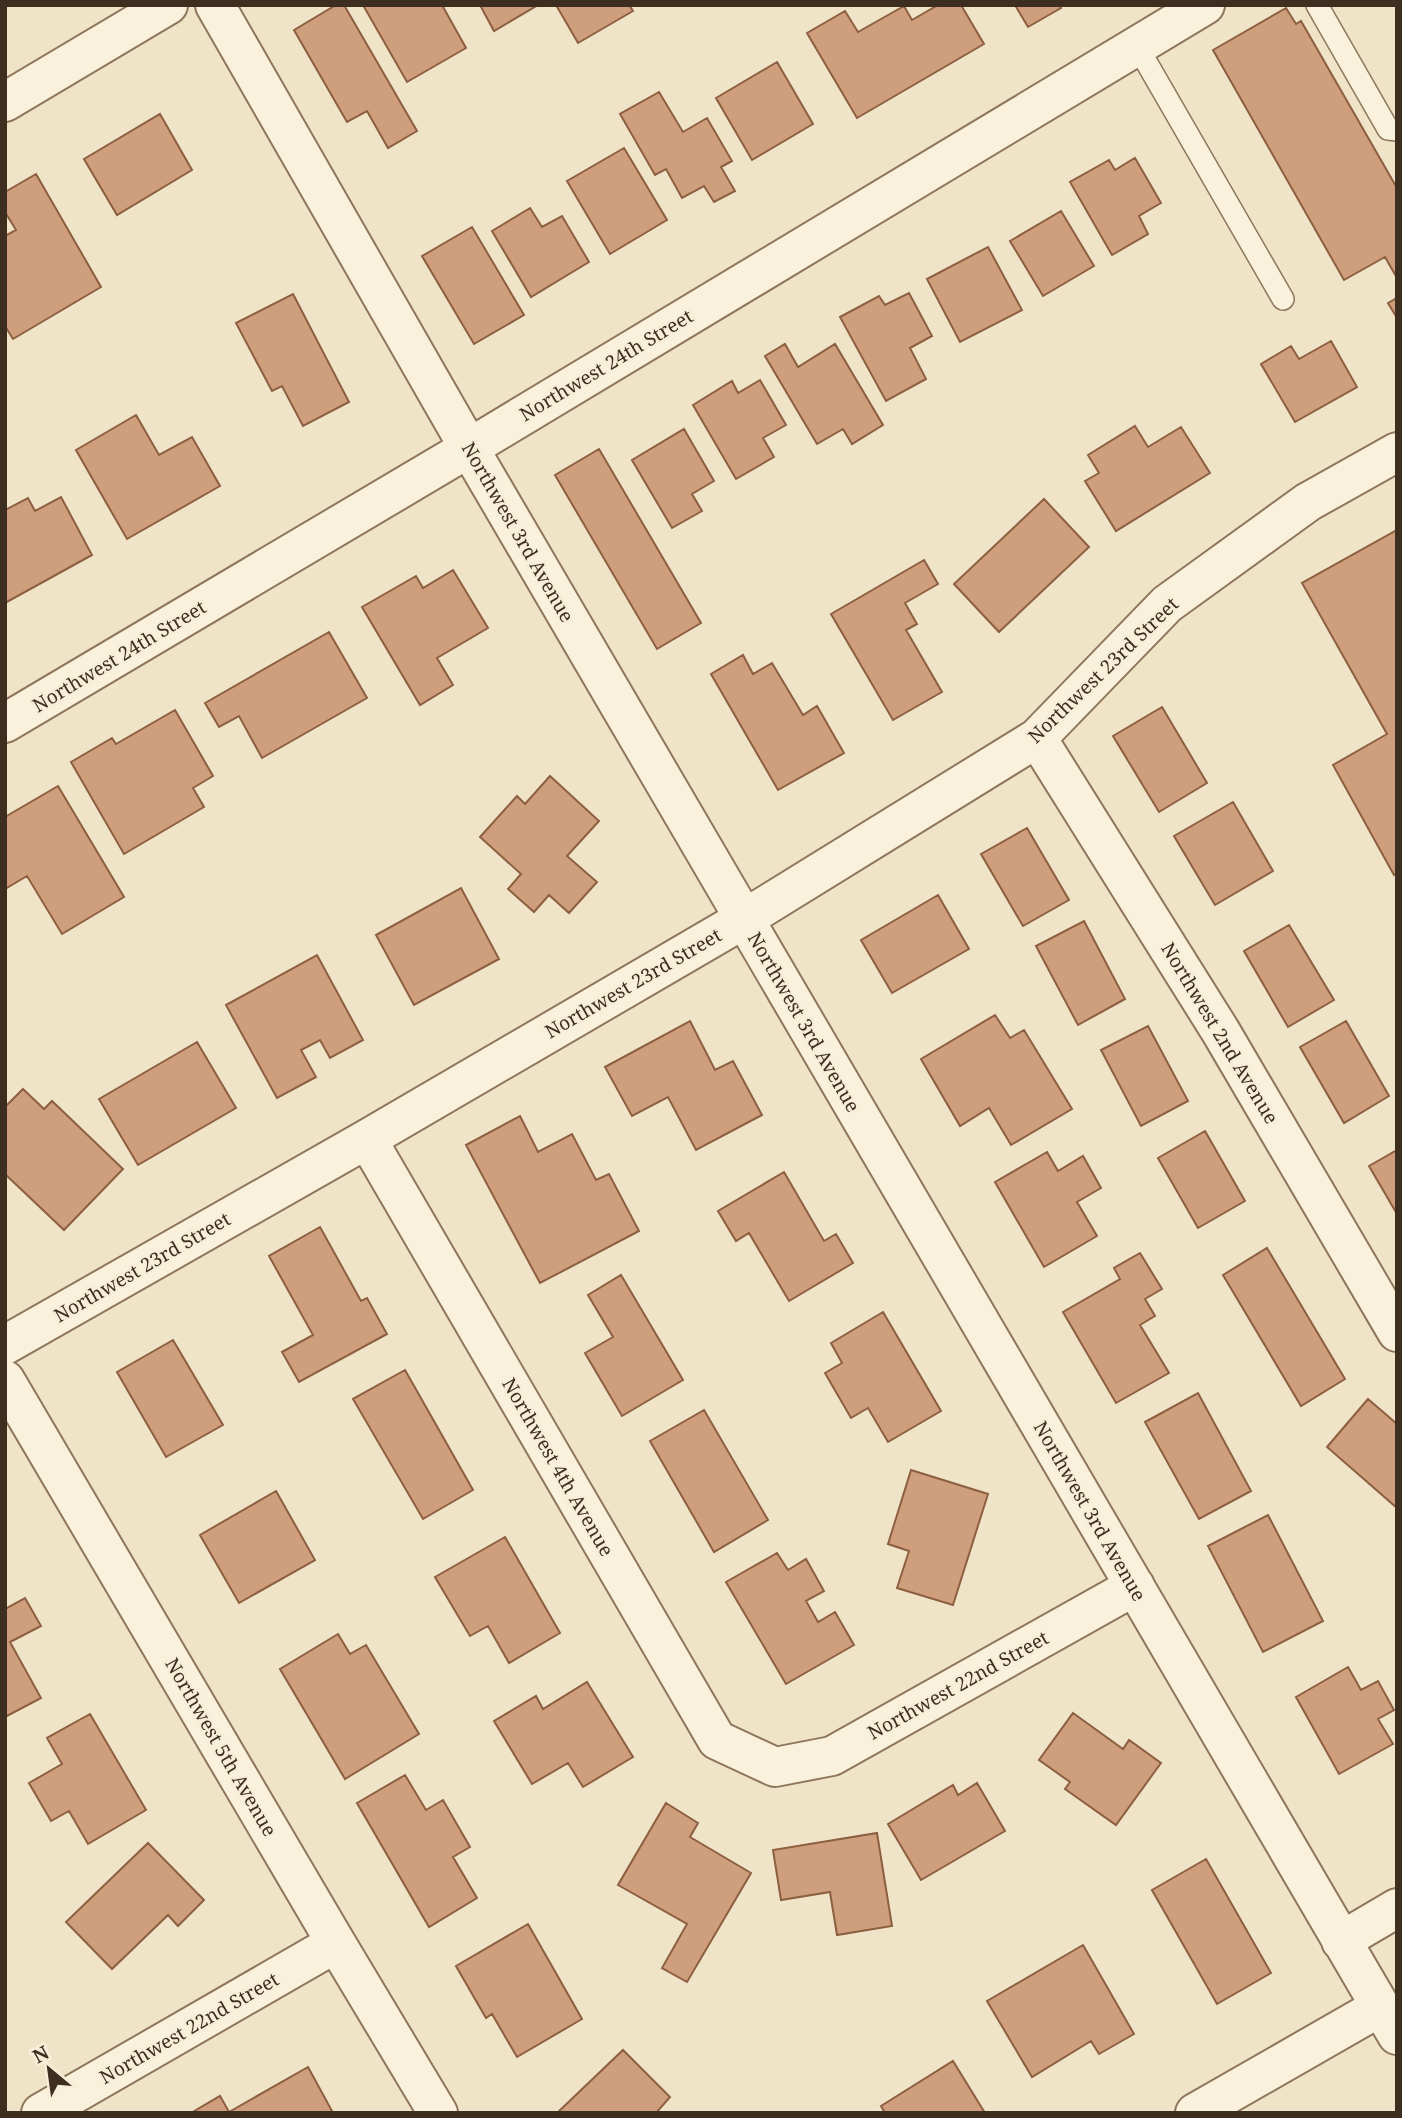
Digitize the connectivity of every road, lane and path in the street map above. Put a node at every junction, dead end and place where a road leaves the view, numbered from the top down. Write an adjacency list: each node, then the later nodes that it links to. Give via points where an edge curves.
1 (168, 5): 6 (street)
2 (215, 5): 9 (street, Northwest 3rd Avenue)
3 (1205, 5): 5 (street, Northwest 24th Street)
4 (1317, 5): 7 (lane, via 1388,129)
5 (1137, 46): 8 (lane); 9 (street, Northwest 24th Street)
6 (5, 103)
7 (1397, 130)
8 (1283, 299)
9 (469, 448): 11 (street, Northwest 24th Street); 13 (street, Northwest 3rd Avenue)
10 (1397, 453): 12 (street, Northwest 23rd Street, via 1308,502 1167,604)
11 (5, 723)
12 (1037, 738): 13 (street, Northwest 23rd Street); 15 (street, Northwest 2nd Avenue, via 1221,1032)
13 (744, 919): 14 (street, Northwest 23rd Street); 18 (street, Northwest 3rd Avenue)
14 (367, 1139): 16 (street, Northwest 23rd Street); 19 (street, Northwest 4th Avenue, via 717,1740)
15 (1397, 1332)
16 (5, 1345)
17 (5, 1380): 22 (street, Northwest 5th Avenue)
18 (1135, 1586): 19 (street, Northwest 22nd Street, via 832,1756); 21 (street, Northwest 3rd Avenue)
19 (775, 1767)
20 (1397, 1908): 21 (street)
21 (1341, 1941): 23 (street, Northwest 3rd Avenue)
22 (336, 1943): 24 (street, Northwest 22nd Street); 25 (street, Northwest 5th Avenue)
23 (1388, 2021): 26 (street)
24 (41, 2113)
25 (438, 2113)
26 (1195, 2113)

